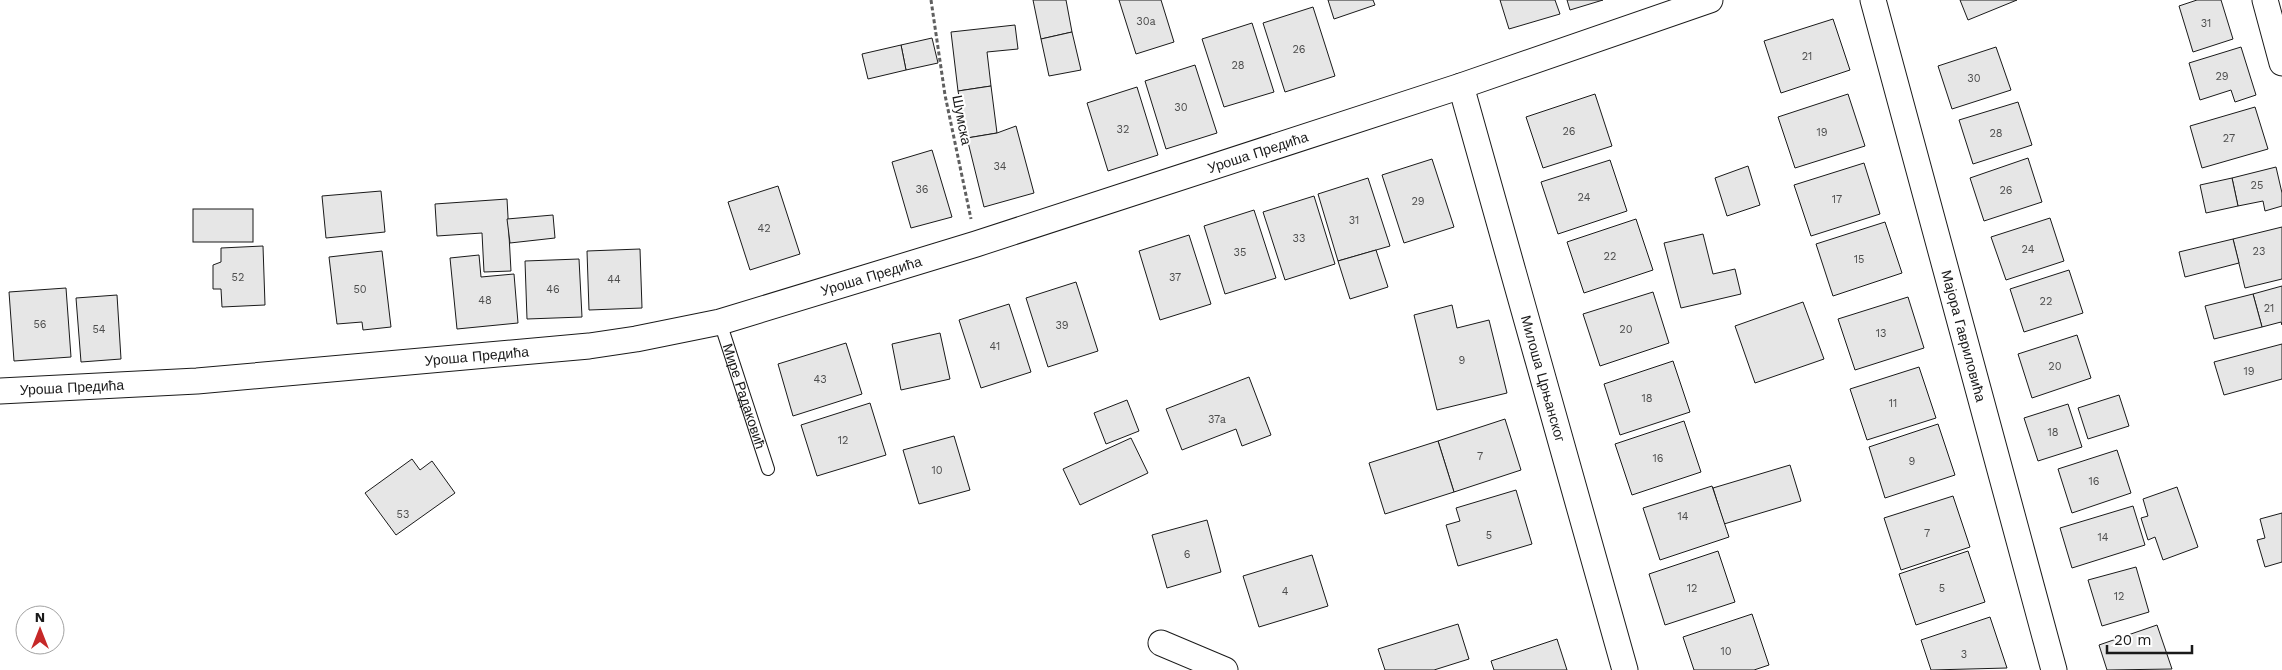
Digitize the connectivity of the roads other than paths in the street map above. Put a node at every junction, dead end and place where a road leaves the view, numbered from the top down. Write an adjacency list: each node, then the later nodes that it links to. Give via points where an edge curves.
1 (1710, 0): 5 (street, Уроша Предића)
2 (1873, 0): 12 (street, Мајора Гавриловића)
3 (2266, 0): 4 (street)
4 (2282, 63)
5 (1461, 86): 6 (street, Уроша Предића, via 976,244); 11 (street, Милоша Црњанског)
6 (720, 322): 7 (street, Уроша Предића, via 589,346 197,381); 8 (lane, Мире Радаковић)
7 (0, 390)
8 (768, 469)
9 (1161, 643): 10 (street)
10 (1225, 670)
11 (1625, 670)
12 (2054, 670)

